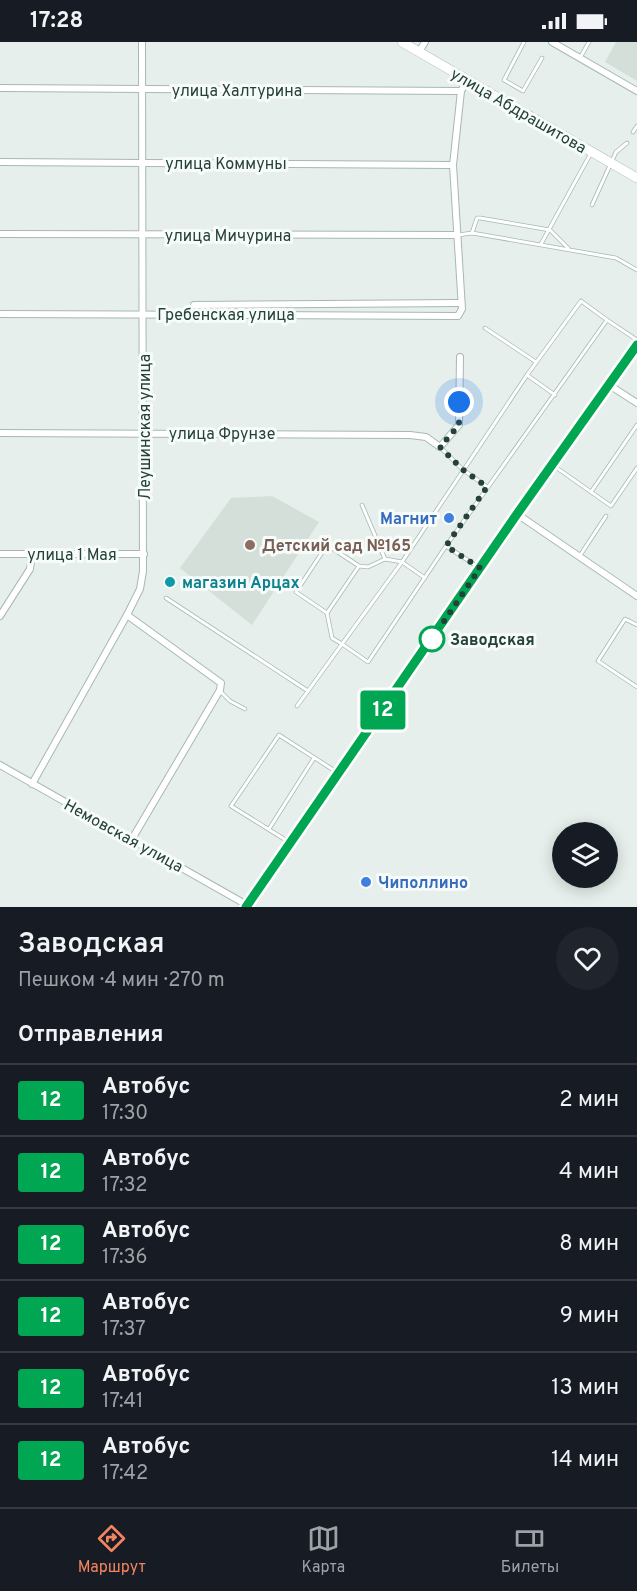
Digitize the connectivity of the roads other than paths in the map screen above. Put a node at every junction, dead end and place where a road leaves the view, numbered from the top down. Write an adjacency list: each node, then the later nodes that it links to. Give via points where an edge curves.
1 (142, 42): 12 (street, Леушинская улица)
2 (402, 42): 7 (street, улица Абдрашитова)
3 (425, 42): 7 (street)
4 (524, 42): 8 (lane, via 504,80 523,91)
5 (552, 42): 9 (street)
6 (589, 42): 9 (lane)
7 (419, 52): 10 (street, улица Абдрашитова)
8 (542, 58)
9 (580, 58): 14 (street)
10 (468, 80): 13 (street); 18 (street, улица Абдрашитова)
11 (0, 88): 12 (street, улица Халтурина)
12 (142, 89): 13 (street, улица Халтурина); 20 (street, Леушинская улица)
13 (461, 91): 22 (street)
14 (637, 91)
15 (637, 126): 16 (lane)
16 (633, 132)
17 (627, 143): 21 (lane, via 616,152)
18 (592, 152): 21 (street, улица Абдрашитова); 25 (lane)
19 (0, 162): 20 (street, улица Коммуны)
20 (142, 163): 22 (street, улица Коммуны); 29 (street, Леушинская улица)
21 (612, 163): 23 (street, улица Абдрашитова); 24 (lane)
22 (453, 165): 28 (street)
23 (637, 178)
24 (592, 205)
25 (550, 230): 26 (lane, via 477,218); 30 (lane); 31 (lane)
26 (472, 233): 28 (lane); 30 (lane)
27 (0, 234): 29 (street, улица Мичурина)
28 (456, 235): 29 (street, улица Мичурина); 33 (street)
29 (143, 236): 36 (street, Леушинская улица)
30 (541, 244): 31 (lane)
31 (569, 249): 32 (lane, via 616,258)
32 (637, 270)
33 (461, 303): 34 (street, Гребенская улица); 36 (street, Гребенская улица, via 461,313 452,317)
34 (194, 305)
35 (0, 314): 36 (street, Гребенская улица)
36 (144, 314): 49 (street, Леушинская улица)
37 (607, 320): 39 (lane); 42 (lane, via 581,301); 45 (lane)
38 (485, 328): 42 (lane)
39 (637, 340)
40 (637, 345): 44 (main road)
41 (460, 357): 50 (street, via 459,425)
42 (536, 362): 43 (lane)
43 (527, 375): 45 (lane); 53 (lane)
44 (609, 385): 46 (street); 51 (main road)
45 (555, 395): 54 (lane)
46 (637, 403)
47 (637, 425): 55 (lane)
48 (0, 433): 49 (street, улица Фрунзе)
49 (145, 433): 50 (street, улица Фрунзе, via 410,435 426,437); 62 (street, Леушинская улица)
50 (440, 447): 53 (lane)
51 (553, 465): 55 (lane); 57 (main road)
52 (637, 468): 55 (lane, via 611,506)
53 (462, 469): 54 (lane); 65 (lane)
54 (487, 487): 59 (lane)
55 (591, 492)
56 (362, 505): 64 (lane)
57 (517, 514): 63 (street); 67 (main road)
58 (606, 516): 63 (lane)
59 (446, 546): 67 (lane); 68 (lane)
60 (0, 554): 61 (street, улица 1 Мая)
61 (32, 554): 62 (street, улица 1 Мая); 73 (street, via 30,569)
62 (144, 554): 72 (street, Леушинская улица, via 140,589)
63 (579, 557): 69 (street)
64 (385, 559): 65 (lane); 66 (lane, via 368,567)
65 (402, 562): 68 (lane); 75 (lane)
66 (359, 566): 71 (lane); 71 (lane, via 327,545 296,592)
67 (480, 568): 83 (main road)
68 (425, 578): 75 (lane, via 368,662)
69 (637, 596)
70 (166, 598): 78 (lane)
71 (327, 612): 75 (lane, via 333,638)
72 (127, 615): 77 (street, via 220,683); 84 (street, Леушинская улица)
73 (0, 616)
74 (637, 625): 76 (lane, via 625,619 598,661)
75 (342, 644): 78 (lane)
76 (637, 687)
77 (220, 690): 80 (lane); 86 (street)
78 (308, 691): 79 (lane)
79 (297, 706)
80 (245, 709)
81 (314, 758): 83 (lane); 85 (lane); 85 (lane, via 279,735 231,806)
82 (0, 765): 84 (street, Немовская улица)
83 (339, 774): 87 (main road)
84 (32, 784): 86 (street, Немовская улица)
85 (269, 829): 87 (lane)
86 (132, 839): 88 (street, Немовская улица)
87 (291, 843): 88 (main road)
88 (246, 906)

